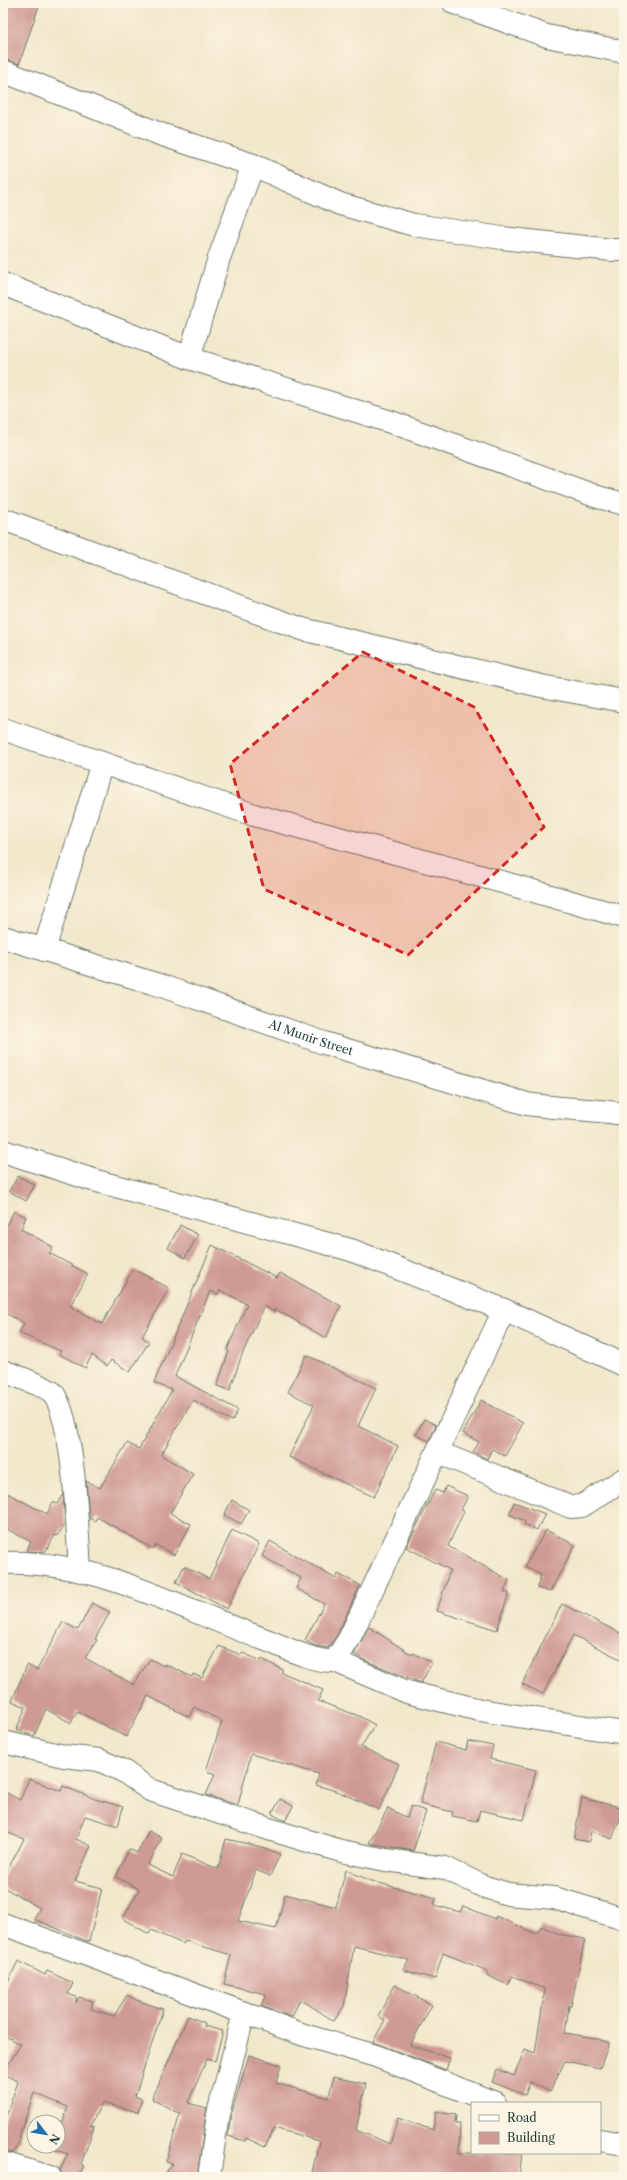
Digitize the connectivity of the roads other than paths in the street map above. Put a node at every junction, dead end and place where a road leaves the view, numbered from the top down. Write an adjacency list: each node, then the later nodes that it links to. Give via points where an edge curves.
1 (454, 3): 2 (street, via 546,36)
2 (624, 52)
3 (3, 71): 4 (street, via 160,134)
4 (254, 165): 5 (street, via 340,204 414,225 502,238); 7 (street, via 219,258)
5 (624, 250)
6 (3, 284): 7 (street)
7 (189, 358): 8 (street, via 394,423 598,497)
8 (624, 504)
9 (3, 519): 10 (street, via 302,629 541,686)
10 (624, 702)
11 (3, 729): 12 (street)
12 (102, 763): 13 (street, via 254,815); 15 (street)
13 (624, 917)
14 (3, 936): 15 (street, Al Munir Street)
15 (44, 950): 16 (street, Al Munir Street, via 162,986 324,1043 527,1104)
16 (624, 1114)
17 (3, 1152): 18 (street, via 94,1180 351,1250)
18 (504, 1310): 19 (street); 21 (street)
19 (624, 1365)
20 (3, 1371): 24 (street, via 52,1392 64,1415 74,1484)
21 (437, 1452): 22 (street, via 571,1507 582,1506); 25 (street, via 349,1639)
22 (624, 1479)
23 (3, 1563): 24 (street, via 24,1562)
24 (80, 1570): 25 (street, via 120,1581 232,1628 318,1659)
25 (335, 1661): 26 (street, via 407,1692 480,1710)
26 (624, 1734)
27 (3, 1742): 28 (street, via 64,1756 99,1760 124,1771 150,1790 341,1851 445,1868 485,1887 508,1894 554,1898)
28 (624, 1919)
29 (3, 1924): 30 (street)
30 (244, 2013): 31 (street, via 304,2035 376,2056); 36 (street, via 218,2114)
31 (492, 2102)
32 (601, 2140): 33 (street)
33 (624, 2144)
34 (3, 2162): 35 (street)
35 (50, 2177)
36 (209, 2177)

